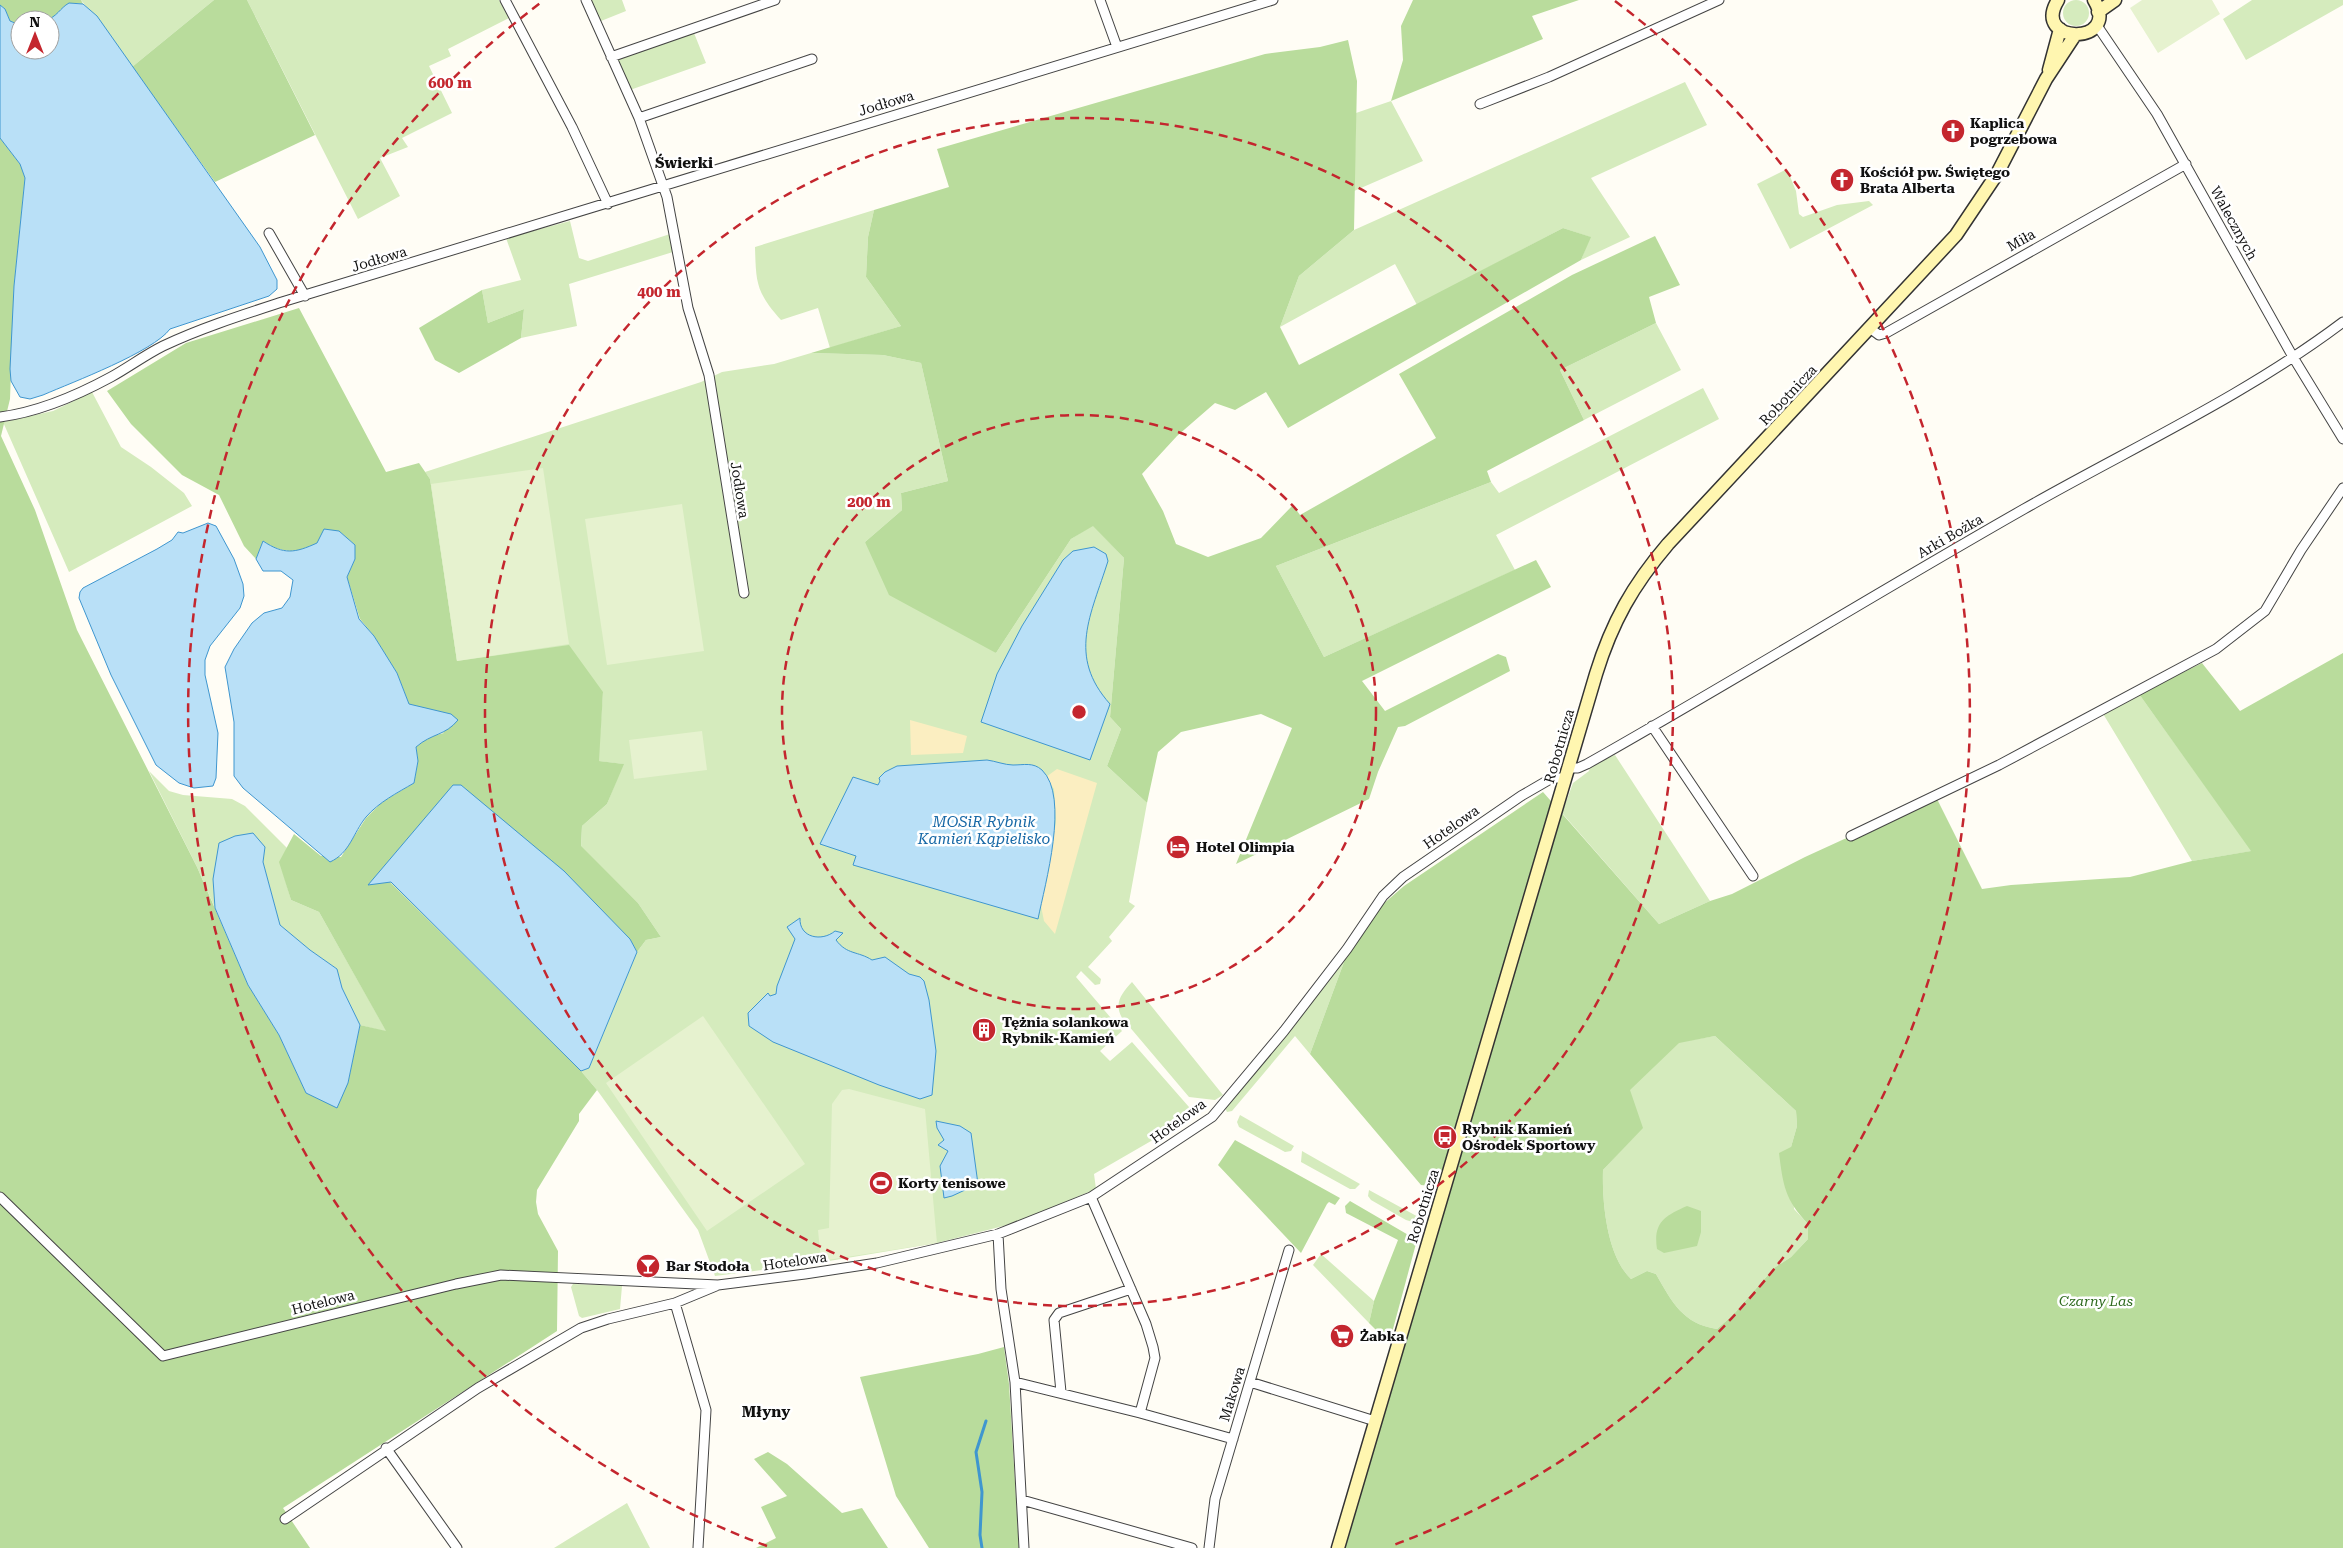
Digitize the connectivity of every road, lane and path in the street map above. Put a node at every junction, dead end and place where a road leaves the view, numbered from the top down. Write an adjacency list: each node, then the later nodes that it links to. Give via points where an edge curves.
1 (505, 0): 22 (street, via 572,127)
2 (586, 0): 15 (street, Jodłowa)
3 (775, 0): 15 (street)
4 (1100, 0): 14 (street)
5 (1273, 0): 10 (street, Jodłowa)
6 (1719, 0): 18 (street, via 1550,77)
7 (2094, 0): 11 (street)
8 (2115, 0): 11 (street)
9 (2056, 1): 12 (street, via 2054,17)
10 (1247, 4): 14 (street, Jodłowa)
11 (2097, 18): 13 (street, via 2087,32); 20 (street, Walecznych)
12 (2060, 29): 13 (street); 17 (street, Robotnicza)
13 (2075, 35): 17 (street, Robotnicza)
14 (1117, 47): 21 (street, Jodłowa)
15 (611, 56): 19 (street, Jodłowa)
16 (812, 59): 19 (street)
17 (2046, 80): 26 (street, Robotnicza, via 1997,174 1968,219 1946,248)
18 (1480, 104)
19 (639, 118): 21 (street, Jodłowa)
20 (2186, 164): 26 (street, Miła, via 1886,334 1879,335); 27 (street, Walecznych)
21 (662, 186): 22 (street, Jodłowa); 31 (street, Jodłowa, via 667,197 688,308 709,375)
22 (608, 204): 24 (street, Jodłowa)
23 (269, 233): 24 (street)
24 (304, 296): 28 (street, Jodłowa, via 163,346 111,377 60,401 22,414)
25 (2343, 322): 27 (street, Arki Bożka)
26 (1871, 328): 33 (street, Robotnicza, via 1683,528 1637,584 1618,614 1604,649)
27 (2293, 357): 29 (street, Walecznych); 32 (street, Arki Bożka, via 2185,421 2025,508)
28 (0, 417)
29 (2343, 439)
30 (2343, 488): 34 (street, via 2265,611 2216,649 1999,765)
31 (744, 594)
32 (1652, 726): 33 (street, Arki Bożka); 35 (street)
33 (1567, 773): 37 (street, Hotelowa, via 1521,796 1403,877 1383,896 1284,1031 1212,1117); 47 (street, Robotnicza)
34 (1851, 836)
35 (1754, 876)
36 (0, 1197): 40 (street, Hotelowa, via 163,1356 500,1275)
37 (1091, 1197): 38 (street, Hotelowa); 41 (street)
38 (998, 1234): 40 (street, Hotelowa, via 877,1263); 43 (street, via 1001,1289)
39 (1289, 1250): 44 (street, Makowa)
40 (718, 1285): 42 (street, Hotelowa)
41 (1131, 1289): 45 (street, via 1059,1313 1054,1320); 46 (street, via 1151,1338 1154,1358)
42 (675, 1303): 49 (street, Hotelowa, via 581,1328 478,1388); 53 (street, via 706,1410)
43 (1015, 1382): 45 (street); 50 (street)
44 (1250, 1382): 47 (street); 48 (street, Makowa)
45 (1062, 1392): 46 (street)
46 (1140, 1413): 48 (street)
47 (1375, 1421): 57 (street, Robotnicza)
48 (1233, 1439): 56 (street, Makowa, via 1215,1499)
49 (386, 1448): 51 (street, Hotelowa); 52 (street)
50 (1022, 1500): 54 (street); 55 (street)
51 (285, 1519)
52 (457, 1548)
53 (698, 1548)
54 (1024, 1548)
55 (1192, 1548)
56 (1209, 1548)
57 (1338, 1548)

